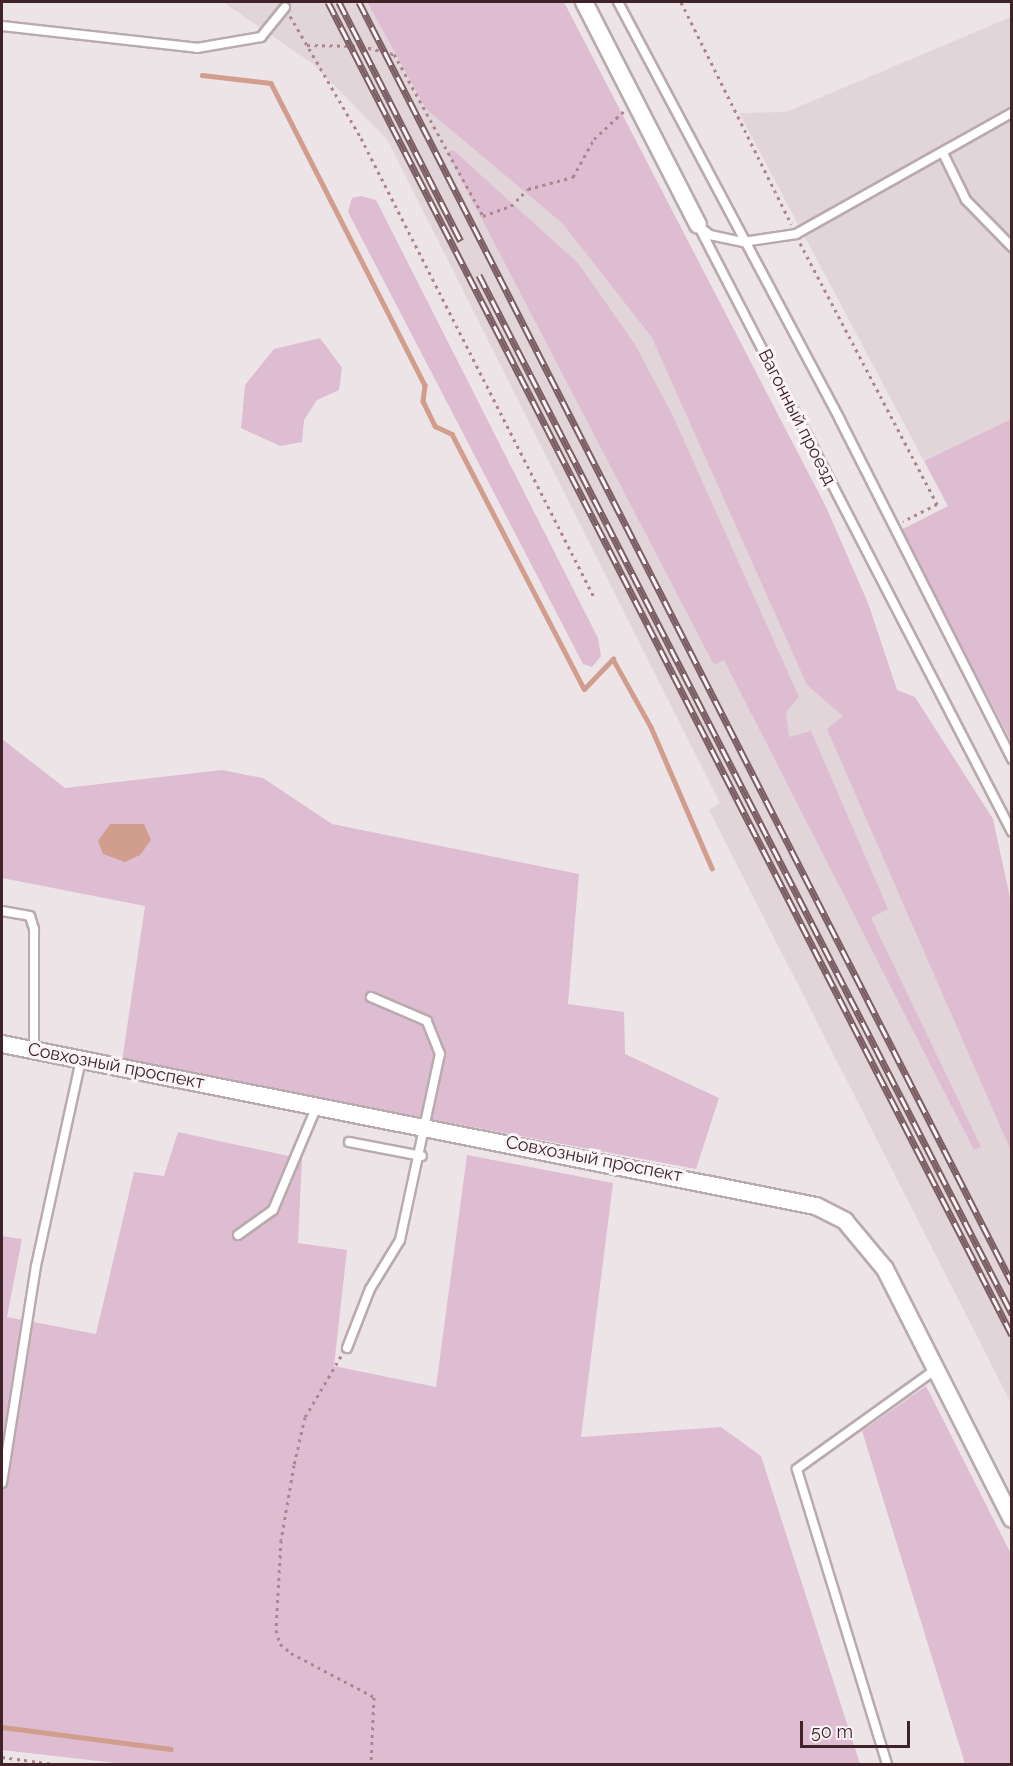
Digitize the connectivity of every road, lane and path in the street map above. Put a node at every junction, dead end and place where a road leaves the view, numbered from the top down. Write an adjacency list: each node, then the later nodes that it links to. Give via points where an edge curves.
1 (584, 2): 7 (street, Вагонный проезд)
2 (618, 2): 12 (lane, Вагонный проезд)
3 (681, 2): 11 (path)
4 (285, 7): 5 (lane, via 261,37 197,48); 6 (path)
5 (2, 26)
6 (307, 45): 7 (path, via 361,46 394,54 483,216 511,206 528,189 573,177 594,140); 15 (path, via 366,149)
7 (636, 104): 10 (street, Вагонный проезд)
8 (1011, 112): 9 (lane)
9 (943, 153): 11 (lane); 13 (lane, via 966,200)
10 (698, 225): 12 (lane, via 710,235); 17 (lane, Вагонный проезд)
11 (796, 234): 12 (lane); 14 (path, via 936,504)
12 (743, 243): 14 (lane, Вагонный проезд)
13 (1011, 247)
14 (893, 526): 16 (lane, Вагонный проезд)
15 (594, 597)
16 (1011, 759)
17 (1011, 832)
18 (2, 910): 21 (lane, via 30,916 34,929)
19 (371, 998): 24 (lane, via 427,1021 440,1054)
20 (2, 1044): 21 (street, Совхозный проспект)
21 (34, 1050): 22 (street, Совхозный проспект)
22 (81, 1059): 23 (street, Совхозный проспект); 30 (lane, via 36,1266)
23 (318, 1106): 24 (street, Совхозный проспект); 27 (lane, via 273,1210)
24 (427, 1126): 26 (lane); 29 (street, Совхозный проспект, via 816,1206 845,1221 866,1241)
25 (349, 1142): 26 (lane)
26 (422, 1156): 28 (lane, via 400,1240 370,1289)
27 (238, 1235)
28 (346, 1348): 34 (path, via 305,1417 281,1540 276,1630 280,1644 291,1653 374,1697)
29 (935, 1370): 31 (street, Совхозный проспект); 35 (lane, via 797,1469)
30 (2, 1484)
31 (1011, 1519)
32 (2, 1757): 33 (path)
33 (54, 1764)
34 (371, 1764)
35 (887, 1764)

